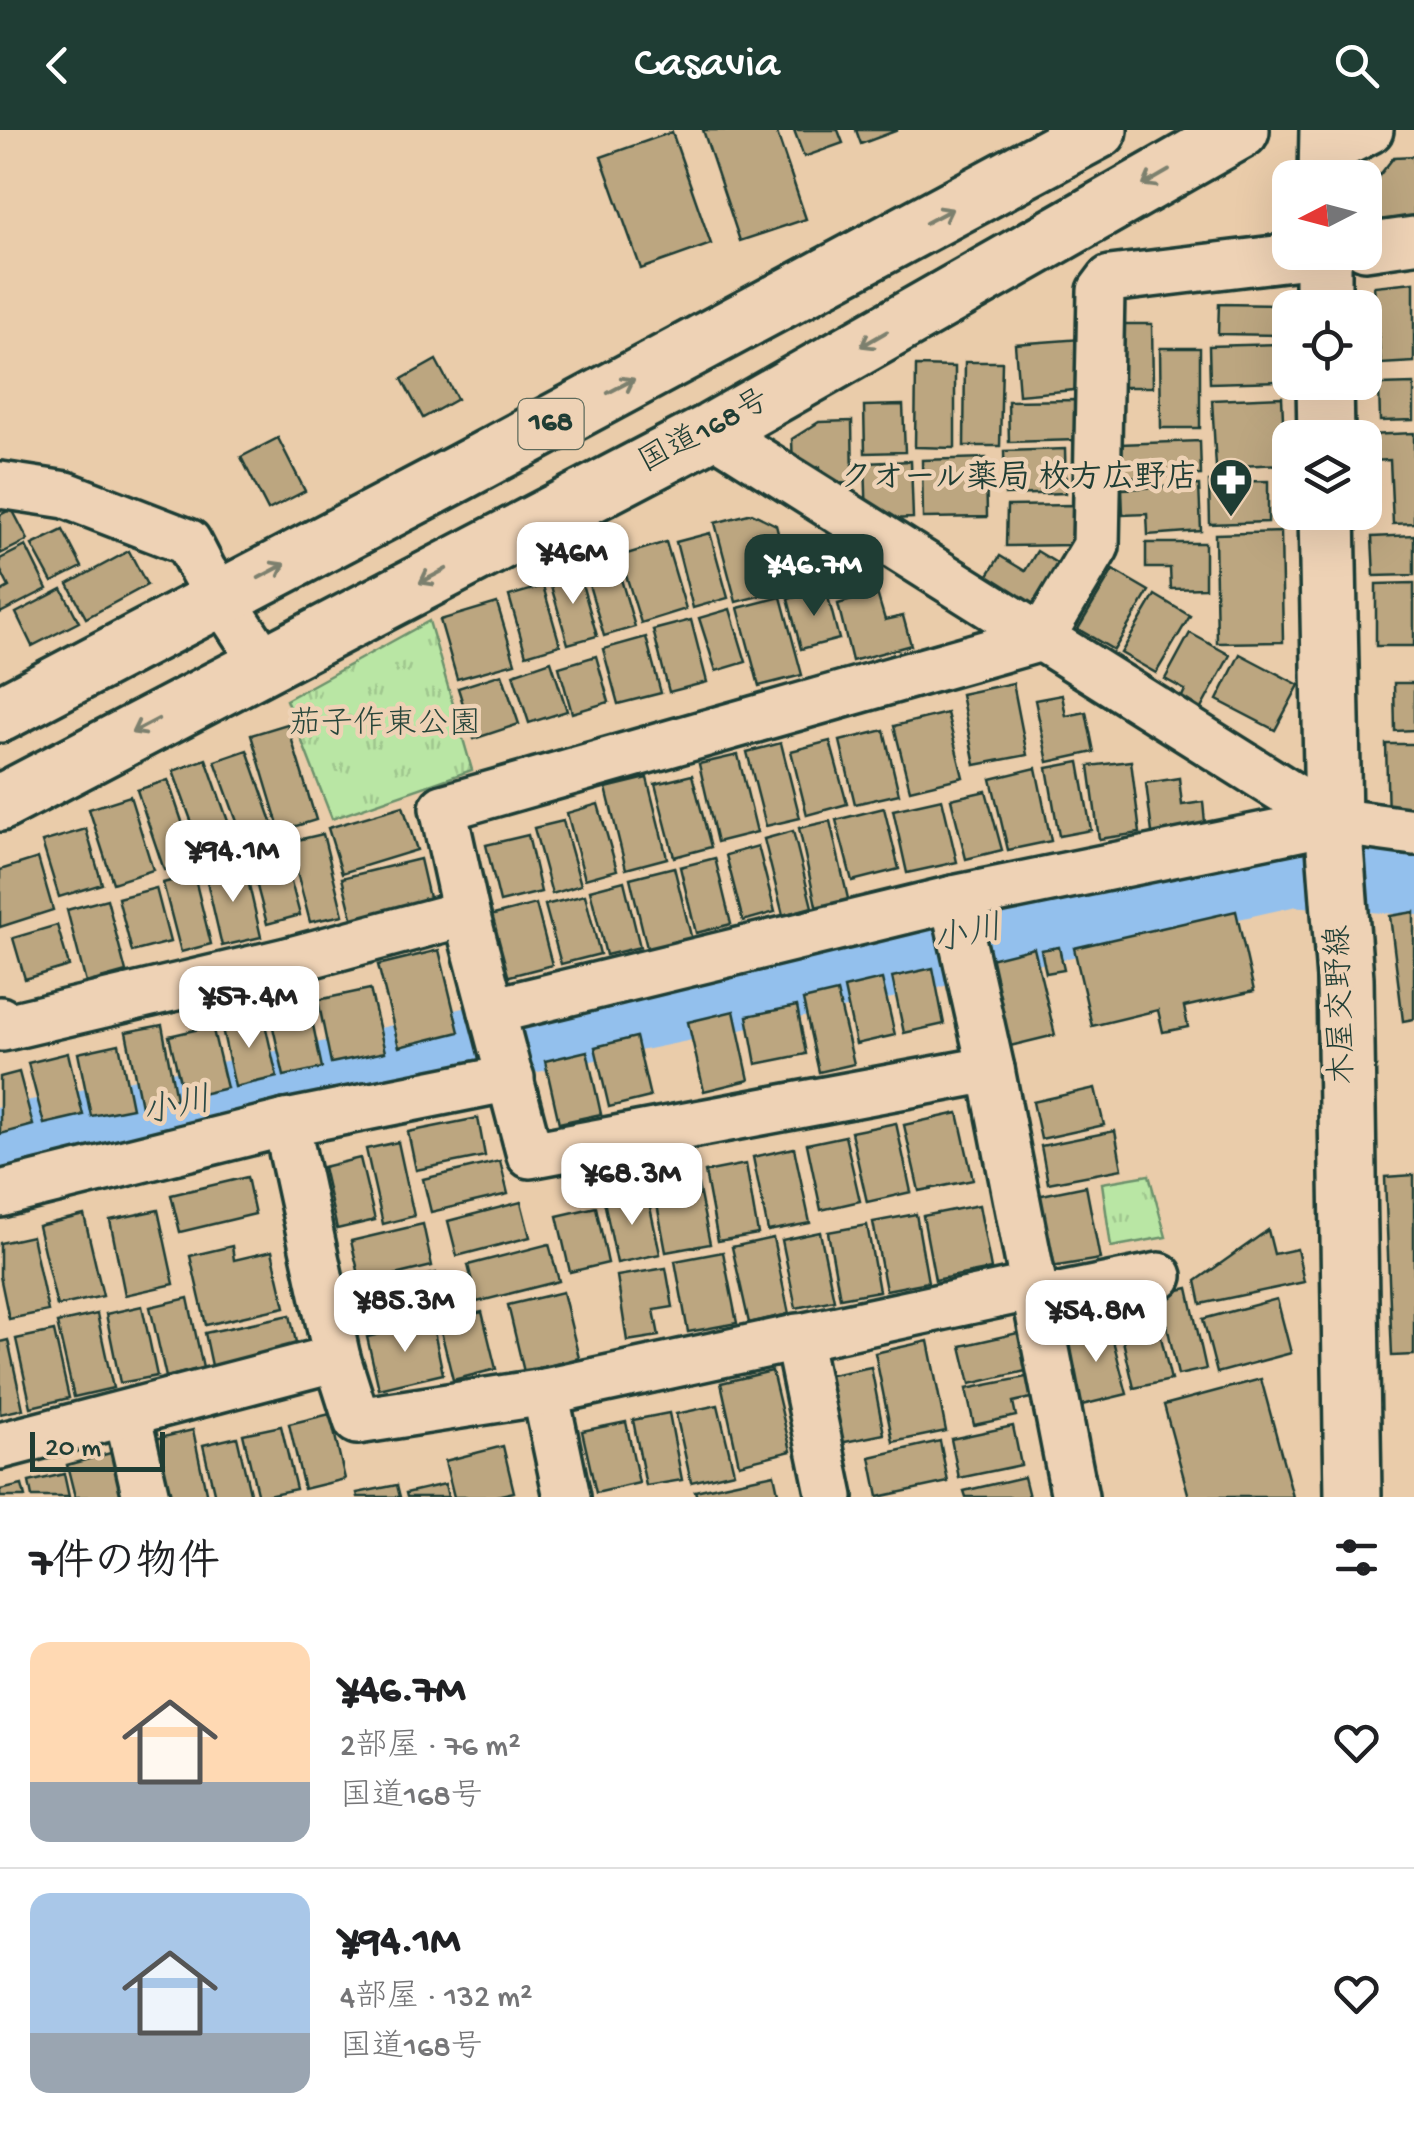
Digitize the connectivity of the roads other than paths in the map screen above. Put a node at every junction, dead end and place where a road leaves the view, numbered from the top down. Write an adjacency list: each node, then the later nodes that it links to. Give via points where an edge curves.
1 (1099, 130): 9 (main road, 168, one-way to 1)
2 (1241, 130): 6 (main road, 国道168号 / 168, one-way to 6)
3 (1414, 240): 4 (street)
4 (1382, 245)
5 (1272, 260): 10 (street, via 1110,279 1102,292 1096,546)
6 (712, 431): 10 (street); 11 (main road, 国道168号 / 168, one-way to 11)
7 (2, 481): 9 (street, via 66,495 188,542)
8 (1327, 530): 15 (main road, 木屋交野線)
9 (222, 598): 11 (street); 12 (main road, 168)
10 (1041, 638): 15 (street); 16 (street, via 443,808)
11 (265, 664): 13 (main road, 国道168号 / 168, one-way to 13)
12 (0, 714)
13 (0, 802)
14 (1414, 832): 15 (street)
15 (1335, 852): 17 (street); 35 (main road, 木屋交野線, via 1345,978)
16 (466, 913): 18 (street); 19 (street, via 2,1028)
17 (960, 930): 18 (street); 20 (street)
18 (492, 1011): 21 (street)
19 (0, 1020)
20 (991, 1069): 21 (street, via 530,1154); 25 (street)
21 (510, 1078): 22 (street)
22 (286, 1123): 23 (street); 27 (street)
23 (0, 1194)
24 (1159, 1276): 25 (street)
25 (1034, 1294): 26 (street); 34 (street)
26 (797, 1337): 28 (street); 33 (street)
27 (337, 1358): 28 (street, via 357,1421); 29 (street)
28 (545, 1392): 32 (street)
29 (126, 1414): 30 (street); 31 (street)
30 (0, 1446)
31 (146, 1497)
32 (566, 1497)
33 (830, 1497)
34 (1075, 1497)
35 (1353, 1497)

